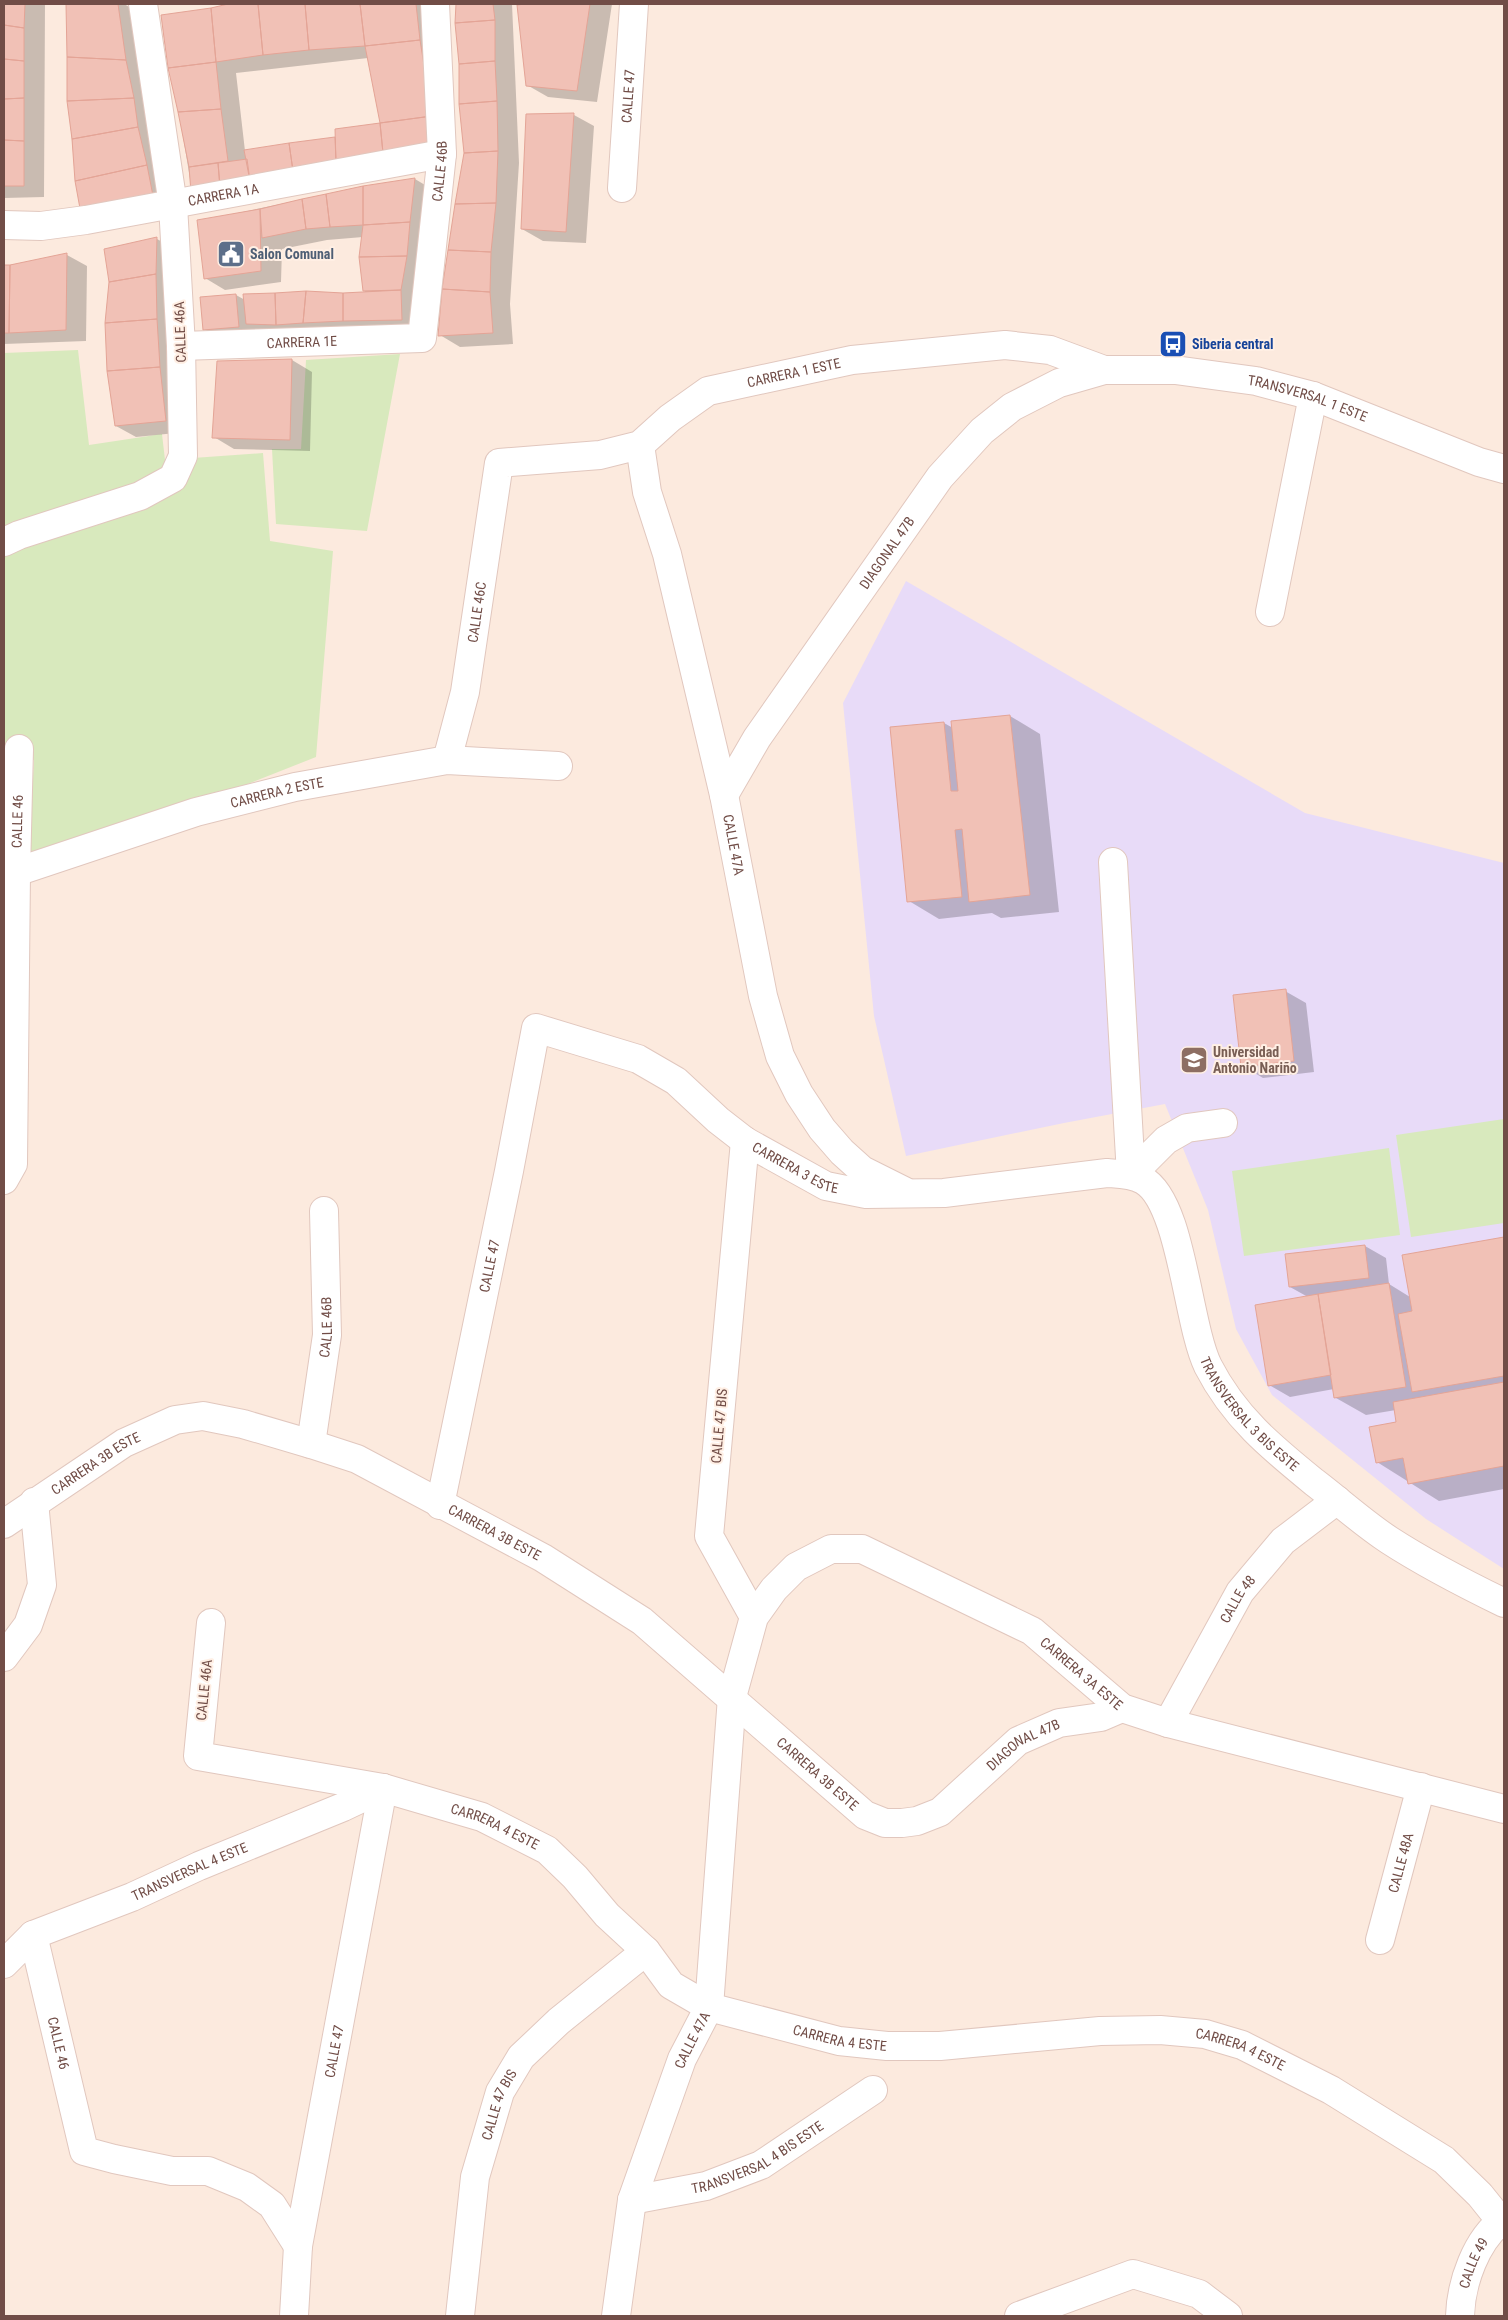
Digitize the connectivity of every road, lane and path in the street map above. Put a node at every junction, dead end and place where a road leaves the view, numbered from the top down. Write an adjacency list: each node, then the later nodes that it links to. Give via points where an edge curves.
1 (144, 4): 6 (street, CALLE 46A)
2 (434, 4): 4 (street, CALLE 46B)
3 (634, 4): 5 (street, CALLE 47)
4 (442, 154): 6 (street, CARRERA 1A); 8 (street, CALLE 46B)
5 (622, 188)
6 (173, 205): 7 (street, CARRERA 1A, via 41,226); 9 (street, CALLE 46A)
7 (4, 225)
8 (422, 338): 9 (street, CARRERA 1E)
9 (181, 346): 15 (street, CALLE 46A, via 183,456 173,478 140,496)
10 (1104, 370): 11 (street, TRANSVERSAL 1 ESTE, via 1218,374); 12 (street, CARRERA 1 ESTE, via 1050,350 1005,345 852,360 708,391); 20 (street, DIAGONAL 47B, via 1059,383 1012,408 982,431 940,477 757,738)
11 (1313, 396): 14 (street, TRANSVERSAL 1 ESTE); 16 (street)
12 (640, 445): 13 (street, CARRERA 1 ESTE, via 600,455); 20 (street, CALLE 47A, via 647,492 667,554)
13 (499, 463): 18 (street, CALLE 46C, via 465,692)
14 (1504, 469)
15 (4, 542)
16 (1270, 612)
17 (19, 749): 22 (street, CALLE 46)
18 (447, 760): 19 (street, CARRERA 2 ESTE); 22 (street, CARRERA 2 ESTE, via 295,787 196,812)
19 (558, 766)
20 (724, 795): 30 (street, CALLE 47A, via 762,996 780,1056 799,1094 842,1152 862,1170)
21 (1113, 862): 29 (street)
22 (10, 872): 23 (street, CALLE 46)
23 (10, 1010): 27 (street, CALLE 46)
24 (536, 1028): 26 (street, CARRERA 3 ESTE, via 638,1059 676,1081); 35 (street, CALLE 47)
25 (1223, 1122): 29 (street, via 1187,1128 1166,1140)
26 (745, 1141): 30 (street, CARRERA 3 ESTE, via 826,1186 866,1194); 38 (street, CALLE 47 BIS, via 709,1536)
27 (7, 1167)
28 (1088, 1175): 29 (street, TRANSVERSAL 3 BIS ESTE); 30 (street, CARRERA 3 ESTE, via 944,1193)
29 (1131, 1175): 33 (street, TRANSVERSAL 3 BIS ESTE, via 1156,1191 1170,1219 1199,1344 1227,1399 1274,1449)
30 (910, 1194)
31 (324, 1211): 32 (street, CALLE 46B, via 327,1335)
32 (311, 1444): 34 (street, CARRERA 3B ESTE, via 203,1416 175,1420 124,1443); 35 (street, CARRERA 3B ESTE, via 357,1459)
33 (1337, 1500): 37 (street, TRANSVERSAL 3 BIS ESTE, via 1387,1539); 43 (street, CALLE 48, via 1282,1542 1240,1592)
34 (34, 1502): 36 (street, CARRERA 3B ESTE); 40 (street, via 42,1585 28,1625)
35 (440, 1505): 41 (street, CARRERA 3B ESTE, via 544,1558 642,1621)
36 (4, 1524)
37 (1504, 1604)
38 (754, 1617): 41 (street); 42 (street, CARRERA 3A ESTE, via 774,1589 796,1567 831,1549 862,1549 1032,1631)
39 (211, 1623): 44 (street, CALLE 46A)
40 (4, 1657)
41 (732, 1697): 48 (street, CARRERA 3B ESTE, via 866,1815 885,1823 902,1823 918,1821); 53 (street, CALLE 47A)
42 (1122, 1708): 43 (street, CARRERA 3A ESTE); 48 (street, DIAGONAL 47B, via 1101,1717 1059,1723 1018,1741)
43 (1168, 1723): 45 (street, CARRERA 3A ESTE)
44 (198, 1756): 46 (street, CARRERA 4 ESTE)
45 (1421, 1787): 47 (street, CARRERA 3A ESTE); 50 (street, CALLE 48A)
46 (383, 1788): 49 (street, TRANSVERSAL 4 ESTE, via 132,1897); 51 (street, CARRERA 4 ESTE, via 482,1817 548,1850 576,1877 607,1915); 57 (street, CALLE 47)
47 (1504, 1809)
48 (940, 1812)
49 (33, 1935): 52 (street, TRANSVERSAL 4 ESTE); 57 (street, CALLE 46, via 84,2151 172,2172 208,2171 247,2187 272,2205)
50 (1380, 1940)
51 (646, 1951): 53 (street, CARRERA 4 ESTE, via 671,1985); 59 (street, CALLE 47 BIS, via 559,2021 521,2057 500,2092 475,2177)
52 (4, 1964)
53 (709, 2007): 55 (street, CALLE 47A, via 682,2059); 56 (street, CARRERA 4 ESTE, via 839,2041 886,2046 940,2046 1100,2031 1160,2030 1205,2034 1242,2045 1286,2066 1444,2160)
54 (873, 2090): 55 (street, TRANSVERSAL 4 BIS ESTE, via 761,2165 706,2186)
55 (632, 2200): 60 (street, CALLE 47A)
56 (1503, 2222): 63 (street, CALLE 49, via 1484,2240 1470,2264)
57 (298, 2246): 58 (street, CALLE 47)
58 (294, 2316)
59 (460, 2316)
60 (616, 2316)
61 (1019, 2316): 62 (street, via 1133,2274 1199,2294)
62 (1228, 2316)
63 (1460, 2316)

